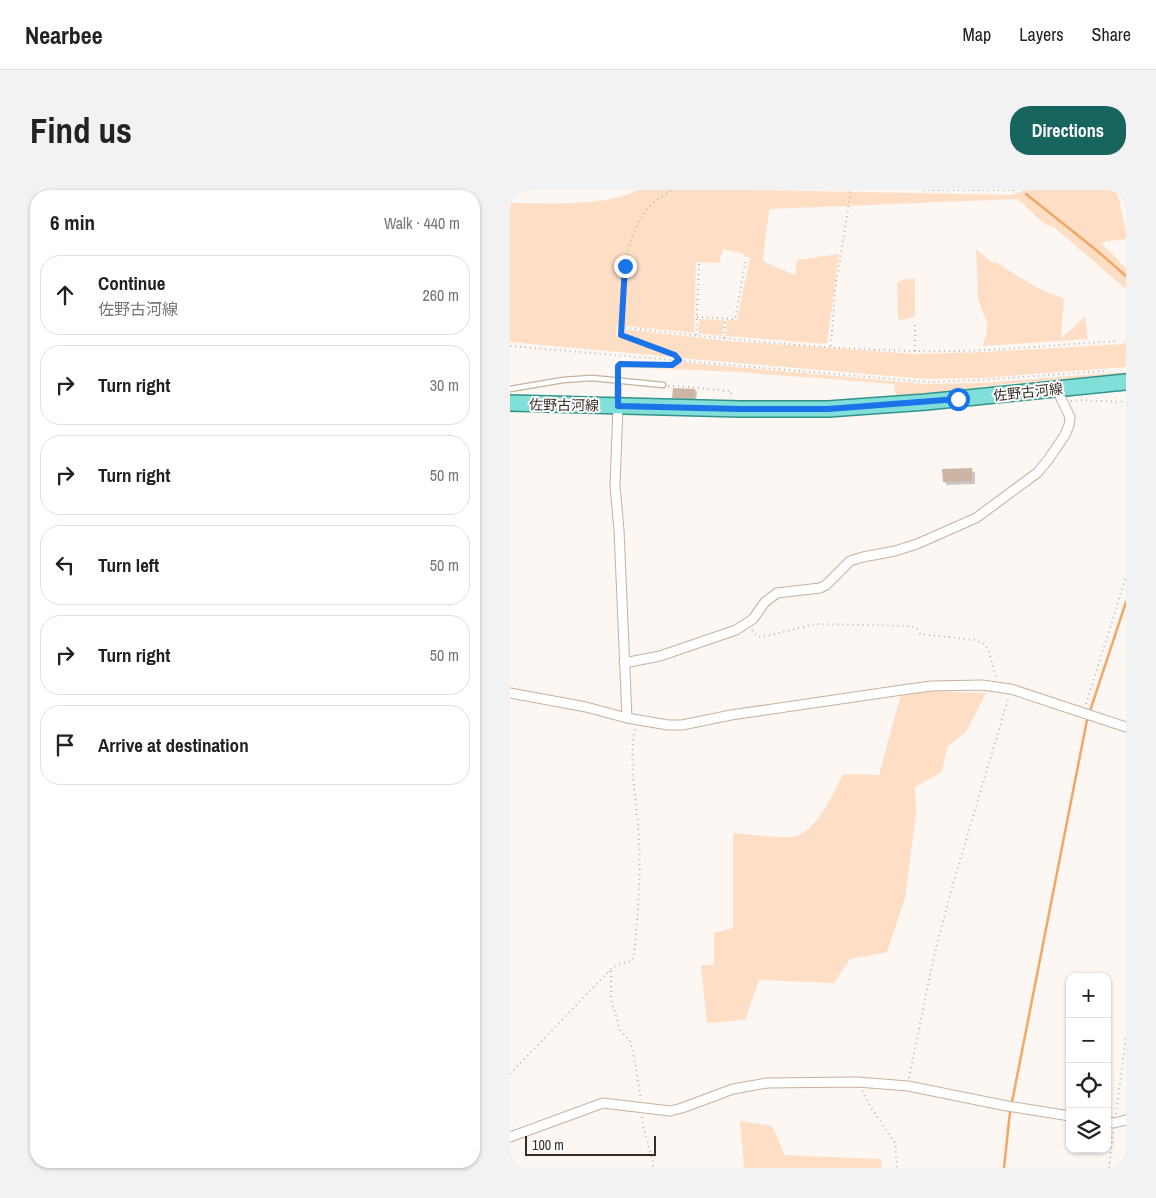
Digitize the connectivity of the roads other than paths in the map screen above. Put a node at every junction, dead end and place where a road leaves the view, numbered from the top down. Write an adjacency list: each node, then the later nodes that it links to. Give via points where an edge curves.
1 (618, 381): 3 (lane); 5 (lane, via 582,378); 7 (lane)
2 (1126, 382): 4 (main road, 佐野古河線)
3 (663, 386)
4 (1059, 388): 7 (main road, 佐野古河線, via 828,409); 8 (street, via 1070,417 1065,435 1030,480 995,505 962,525 918,544 850,561 820,588 777,593 765,602 748,624 736,630 660,656)
5 (510, 389)
6 (510, 403): 7 (main road, 佐野古河線)
7 (618, 406): 8 (street, via 615,486)
8 (624, 662): 10 (street)
9 (510, 693): 10 (street)
10 (632, 719): 11 (street, via 682,725 931,686 982,685 1011,689)
11 (1126, 727)
12 (1066, 1115): 15 (street, via 908,1086 857,1082 767,1083 733,1089 670,1111 604,1103)
13 (1126, 1120): 14 (street)
14 (1111, 1122)
15 (510, 1137)

